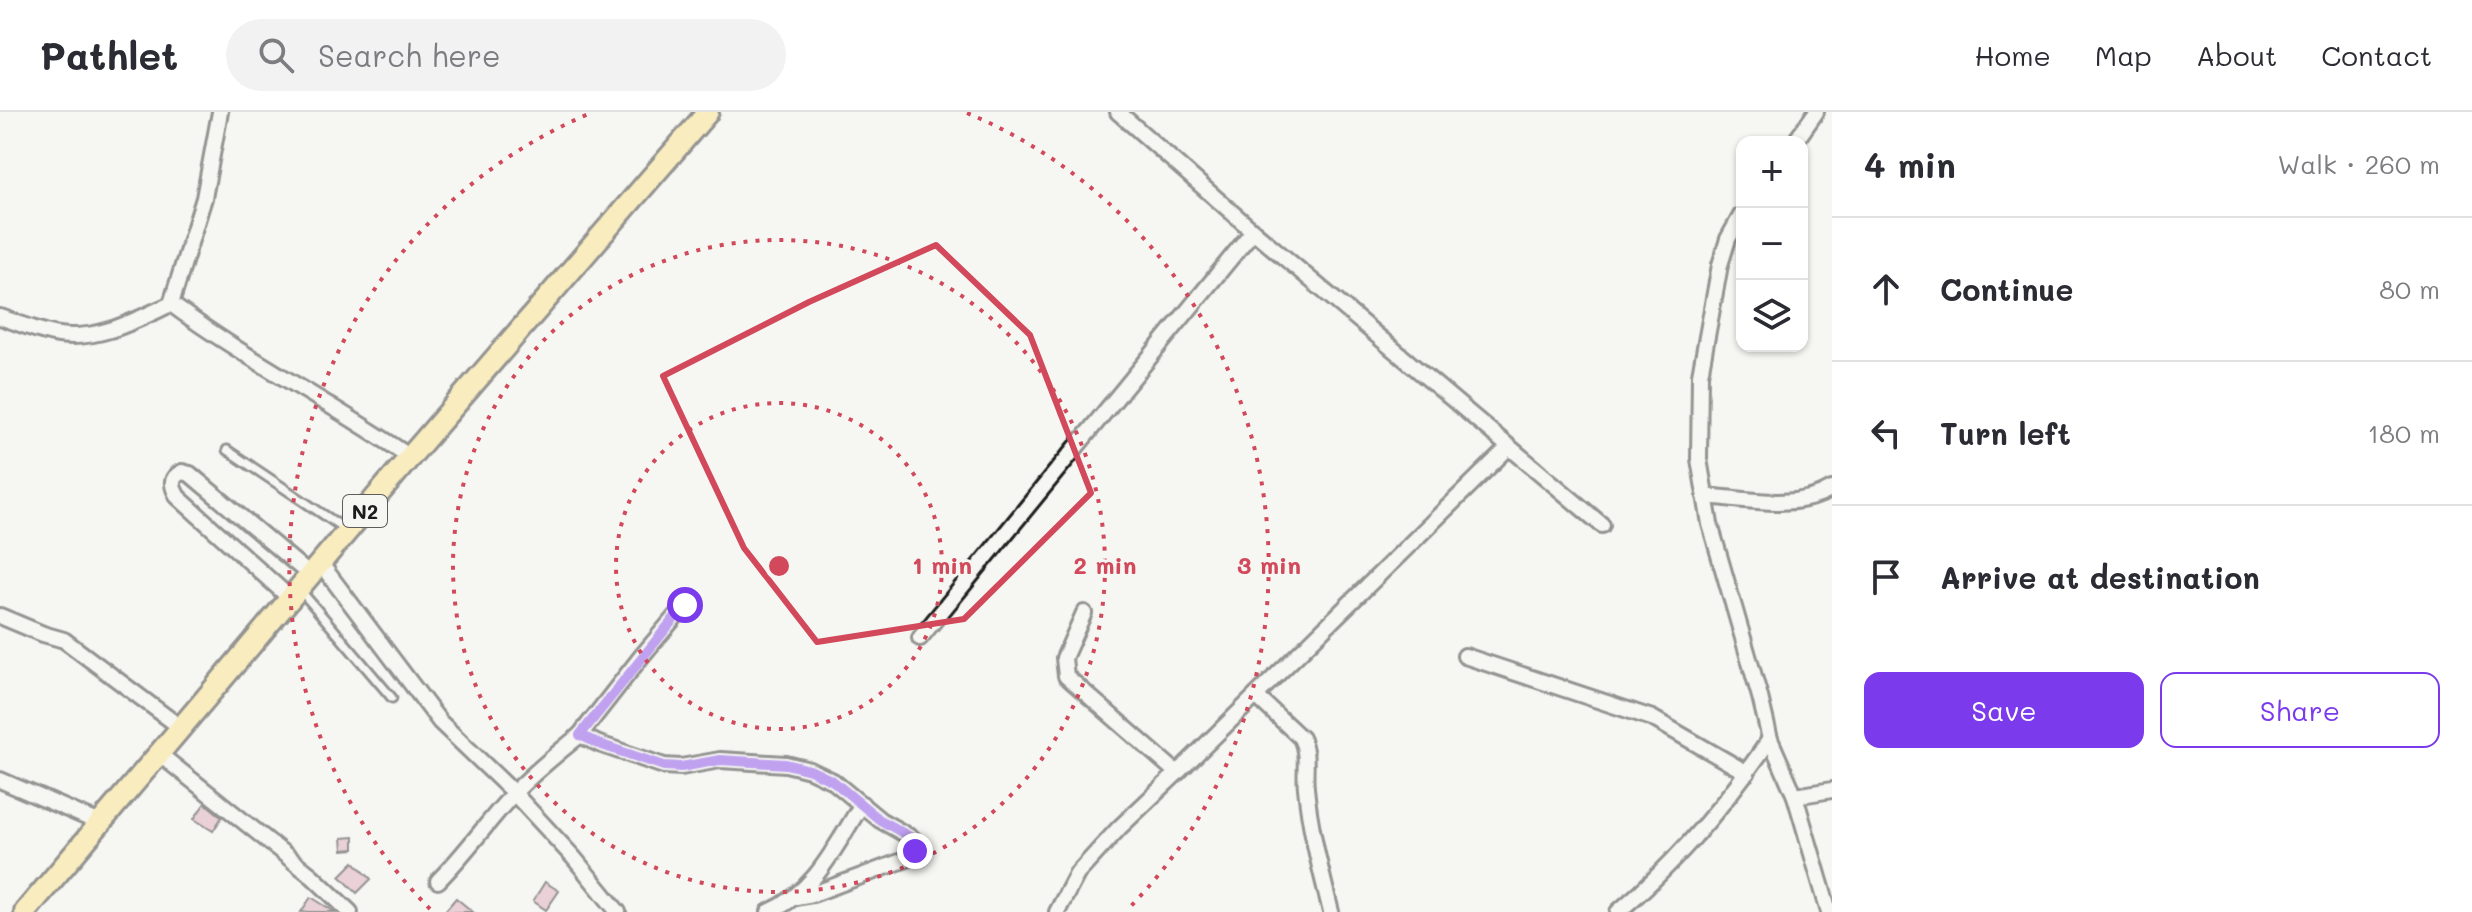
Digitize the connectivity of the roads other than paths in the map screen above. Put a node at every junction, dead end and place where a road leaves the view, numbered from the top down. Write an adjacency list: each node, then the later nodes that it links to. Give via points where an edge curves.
1 (220, 112): 8 (street, via 204,198)
2 (708, 112): 12 (main road, N2)
3 (1118, 112): 7 (street)
4 (1816, 112): 5 (street)
5 (1799, 136)
6 (1736, 225): 14 (street, via 1720,265 1700,375 1699,459)
7 (1253, 231): 10 (street); 21 (street)
8 (171, 304): 9 (street, via 97,335 75,337); 12 (street)
9 (0, 317)
10 (1509, 447): 15 (street); 23 (street)
11 (227, 450): 16 (lane)
12 (410, 457): 16 (main road, N2)
13 (1832, 489): 14 (street, via 1793,502)
14 (1705, 496): 27 (street)
15 (1602, 525)
16 (349, 531): 17 (main road, N2)
17 (306, 582): 17 (street, via 190,474 175,475 178,497); 24 (lane); 25 (main road, N2); 33 (street)
18 (685, 605): 26 (street)
19 (1084, 613): 29 (street, via 1064,658 1066,676)
20 (0, 616): 25 (street, via 64,640)
21 (920, 638)
22 (1465, 656): 30 (street, via 1652,718)
23 (1256, 696): 29 (street); 45 (street, via 1305,746 1305,786)
24 (392, 698)
25 (180, 727): 28 (main road, N2)
26 (580, 735): 33 (street); 35 (street, via 664,766 720,760 786,764 833,781)
27 (1770, 739): 30 (street); 34 (street)
28 (158, 753): 36 (main road, N2); 41 (street)
29 (1177, 773): 44 (street, via 1077,874)
30 (1747, 773): 46 (street, via 1656,880)
31 (0, 780): 36 (street)
32 (1832, 790): 34 (street)
33 (514, 793): 38 (street); 42 (street)
34 (1795, 796): 37 (street)
35 (862, 804): 39 (street); 39 (street, via 912,838 915,851 907,859)
36 (100, 823): 40 (main road, N2)
37 (1826, 878): 47 (street)
38 (438, 881)
39 (796, 897): 43 (street)
40 (25, 912)
41 (350, 912)
42 (618, 912)
43 (772, 912)
44 (1057, 912)
45 (1331, 912)
46 (1618, 912)
47 (1829, 912)

